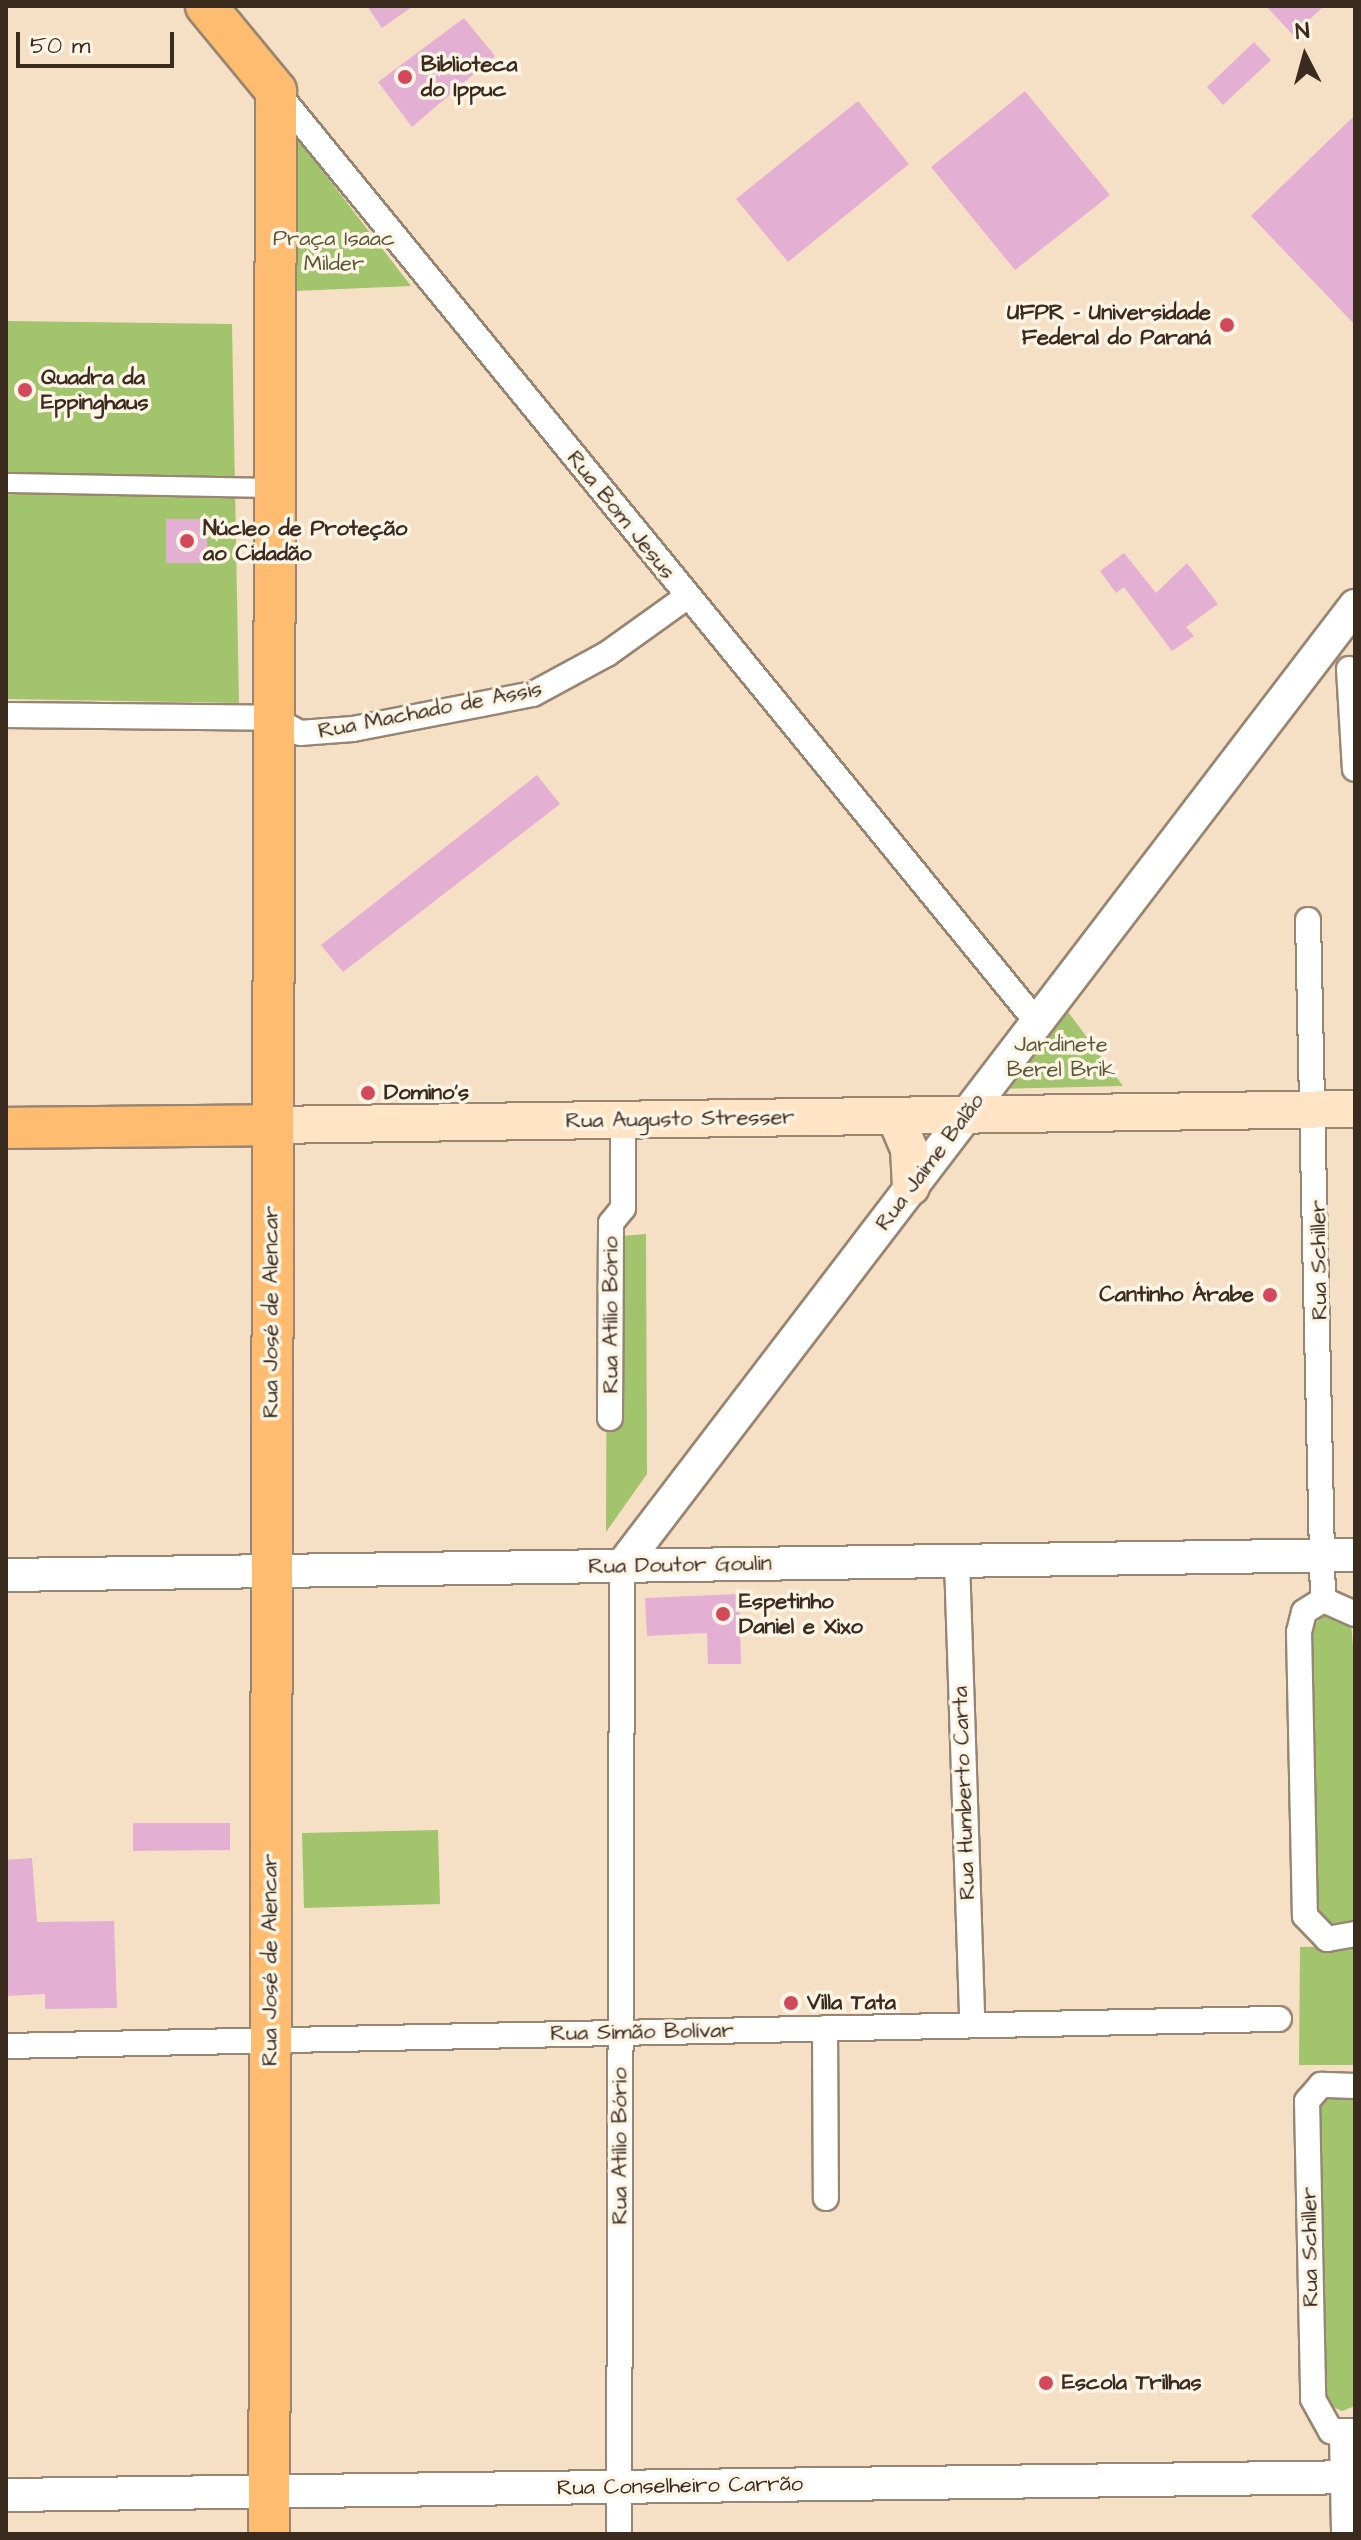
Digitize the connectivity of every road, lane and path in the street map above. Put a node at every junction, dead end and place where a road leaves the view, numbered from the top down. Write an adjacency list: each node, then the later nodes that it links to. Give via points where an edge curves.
1 (206, 6): 2 (main road, Rua Bom Jesus)
2 (276, 91): 4 (main road, Rua José de Alencar); 5 (street, Rua Bom Jesus)
3 (6, 483): 4 (street)
4 (274, 488): 10 (main road, Rua José de Alencar)
5 (688, 596): 10 (street, Rua Machado de Assis, via 607,654 533,694 337,730 300,733); 13 (street, Rua Bom Jesus)
6 (1355, 606): 8 (street, Rua Jaime Balão)
7 (1352, 669): 8 (street); 11 (street)
8 (1306, 670): 13 (street, Rua Jaime Balão)
9 (6, 715): 10 (street, Rua Machado de Assis)
10 (272, 718): 19 (main road, Rua José de Alencar)
11 (1355, 769)
12 (1308, 920): 15 (street, Rua Schiller)
13 (1037, 1022): 16 (street, Rua Jaime Balão)
14 (1355, 1109): 15 (main road, Rua Augusto Stresser)
15 (1317, 1110): 16 (main road, Rua Augusto Stresser); 24 (street, Rua Schiller)
16 (966, 1115): 17 (main road, Rua Augusto Stresser); 21 (street, Rua Jaime Balão)
17 (895, 1116): 18 (main road, Rua Augusto Stresser); 21 (main road, via 909,1149)
18 (623, 1120): 19 (main road, Rua Augusto Stresser); 22 (street, Rua Atílio Bório, via 623,1208 611,1223)
19 (271, 1125): 20 (main road, Rua Augusto Stresser); 27 (main road, Rua José de Alencar)
20 (6, 1128)
21 (911, 1187): 26 (street, Rua Jaime Balão)
22 (610, 1418)
23 (1355, 1555): 24 (street, Rua Doutor Goulin)
24 (1322, 1556): 25 (street, Rua Doutor Goulin); 29 (street, Rua Schiller)
25 (957, 1561): 26 (street, Rua Doutor Goulin); 33 (street, Rua Humberto Carta)
26 (622, 1566): 27 (street, Rua Doutor Goulin); 35 (street, Rua Atílio Bório)
27 (271, 1571): 28 (street, Rua Doutor Goulin); 36 (main road, Rua José de Alencar)
28 (6, 1575)
29 (1323, 1600): 30 (street); 31 (street, via 1304,1612 1299,1632 1305,1916 1327,1939)
30 (1355, 1614)
31 (1355, 1934)
32 (1279, 2019): 33 (street, Rua Simão Bolívar)
33 (972, 2025): 34 (street, Rua Simão Bolívar)
34 (825, 2028): 35 (street, Rua Simão Bolívar); 39 (street)
35 (621, 2033): 36 (street, Rua Simão Bolívar); 42 (street, Rua Atílio Bório)
36 (270, 2040): 37 (street, Rua Simão Bolívar); 43 (main road, Rua José de Alencar)
37 (6, 2046)
38 (1355, 2086): 40 (street, Rua Schiller, via 1321,2085 1307,2101 1313,2399 1322,2423)
39 (826, 2198)
40 (1348, 2433): 41 (street, Rua Schiller)
41 (1349, 2477): 42 (street, Rua Conselheiro Carrão); 45 (street, Rua Schiller)
42 (619, 2487): 43 (street, Rua Conselheiro Carrão); 47 (street, Rua Atílio Bório)
43 (270, 2492): 44 (street, Rua Conselheiro Carrão); 46 (main road, Rua José de Alencar)
44 (6, 2495)
45 (1344, 2533)
46 (269, 2534)
47 (619, 2534)

